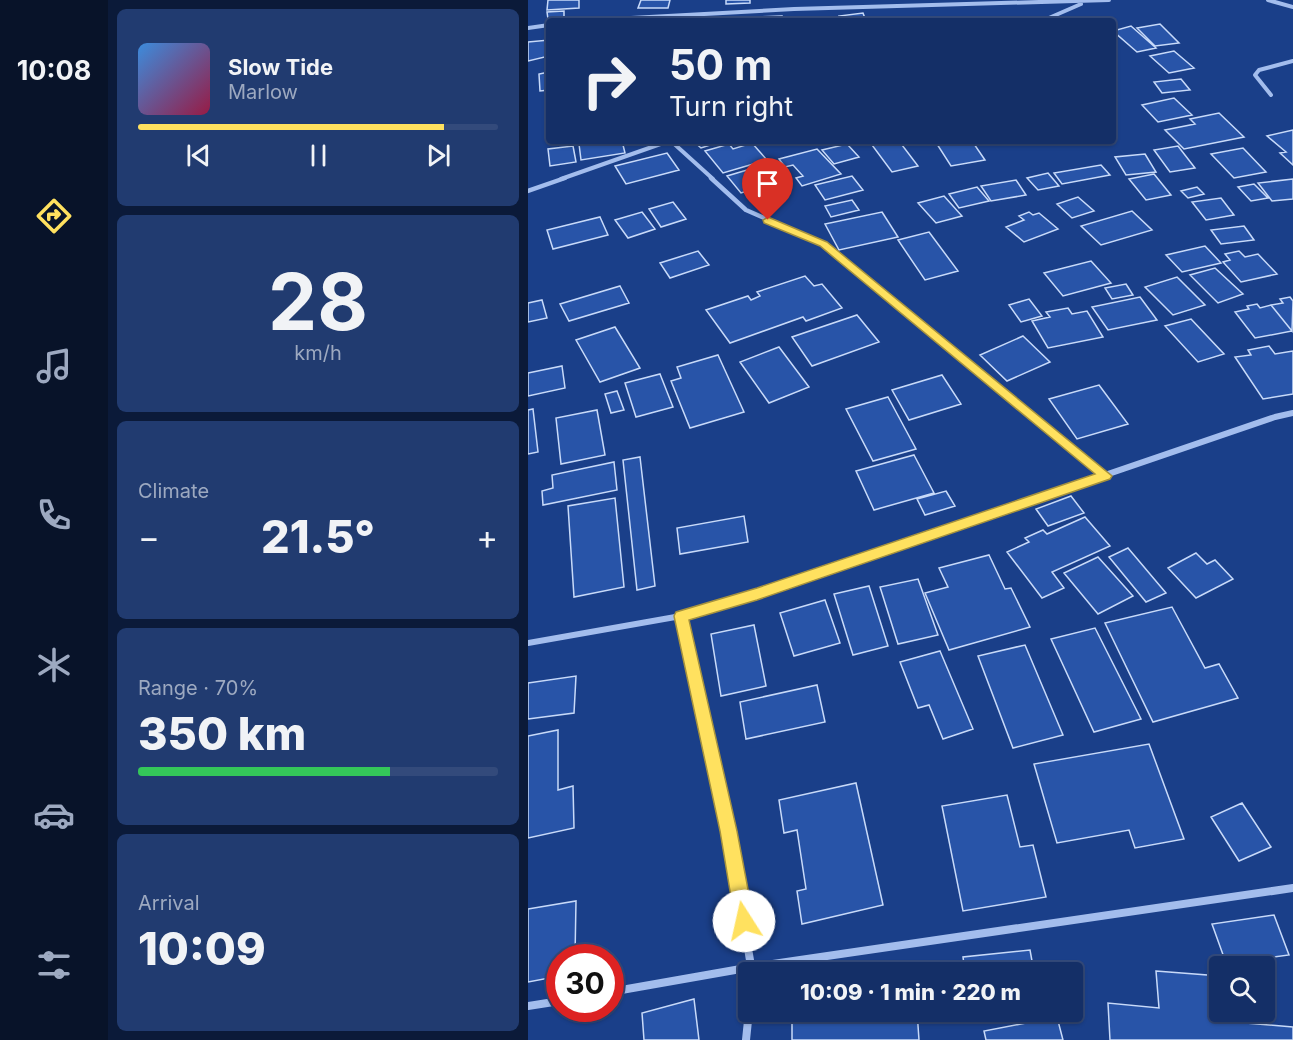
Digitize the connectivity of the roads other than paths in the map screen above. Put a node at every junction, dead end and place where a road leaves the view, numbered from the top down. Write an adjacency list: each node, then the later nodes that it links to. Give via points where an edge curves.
1 (1107, 0): 3 (street)
2 (1268, 0): 4 (street)
3 (1084, 2): 5 (street, via 794,9); 6 (street)
4 (1293, 7)
5 (630, 18)
6 (1049, 18)
7 (546, 25): 8 (street)
8 (528, 28)
9 (1293, 61): 10 (street, via 1259,70 1255,75)
10 (1272, 95)
11 (661, 144): 13 (street)
12 (673, 144): 15 (street, via 746,210 824,244)
13 (528, 191)
14 (1293, 413): 15 (street)
15 (1105, 476): 16 (street)
16 (681, 616): 17 (street); 19 (street, via 728,831)
17 (528, 642)
18 (1293, 888): 20 (street)
19 (751, 962)
20 (799, 962)
21 (738, 971): 22 (street)
22 (624, 990)
23 (546, 1003): 24 (street)
24 (528, 1006)
25 (747, 1022): 26 (street)
26 (746, 1040)

